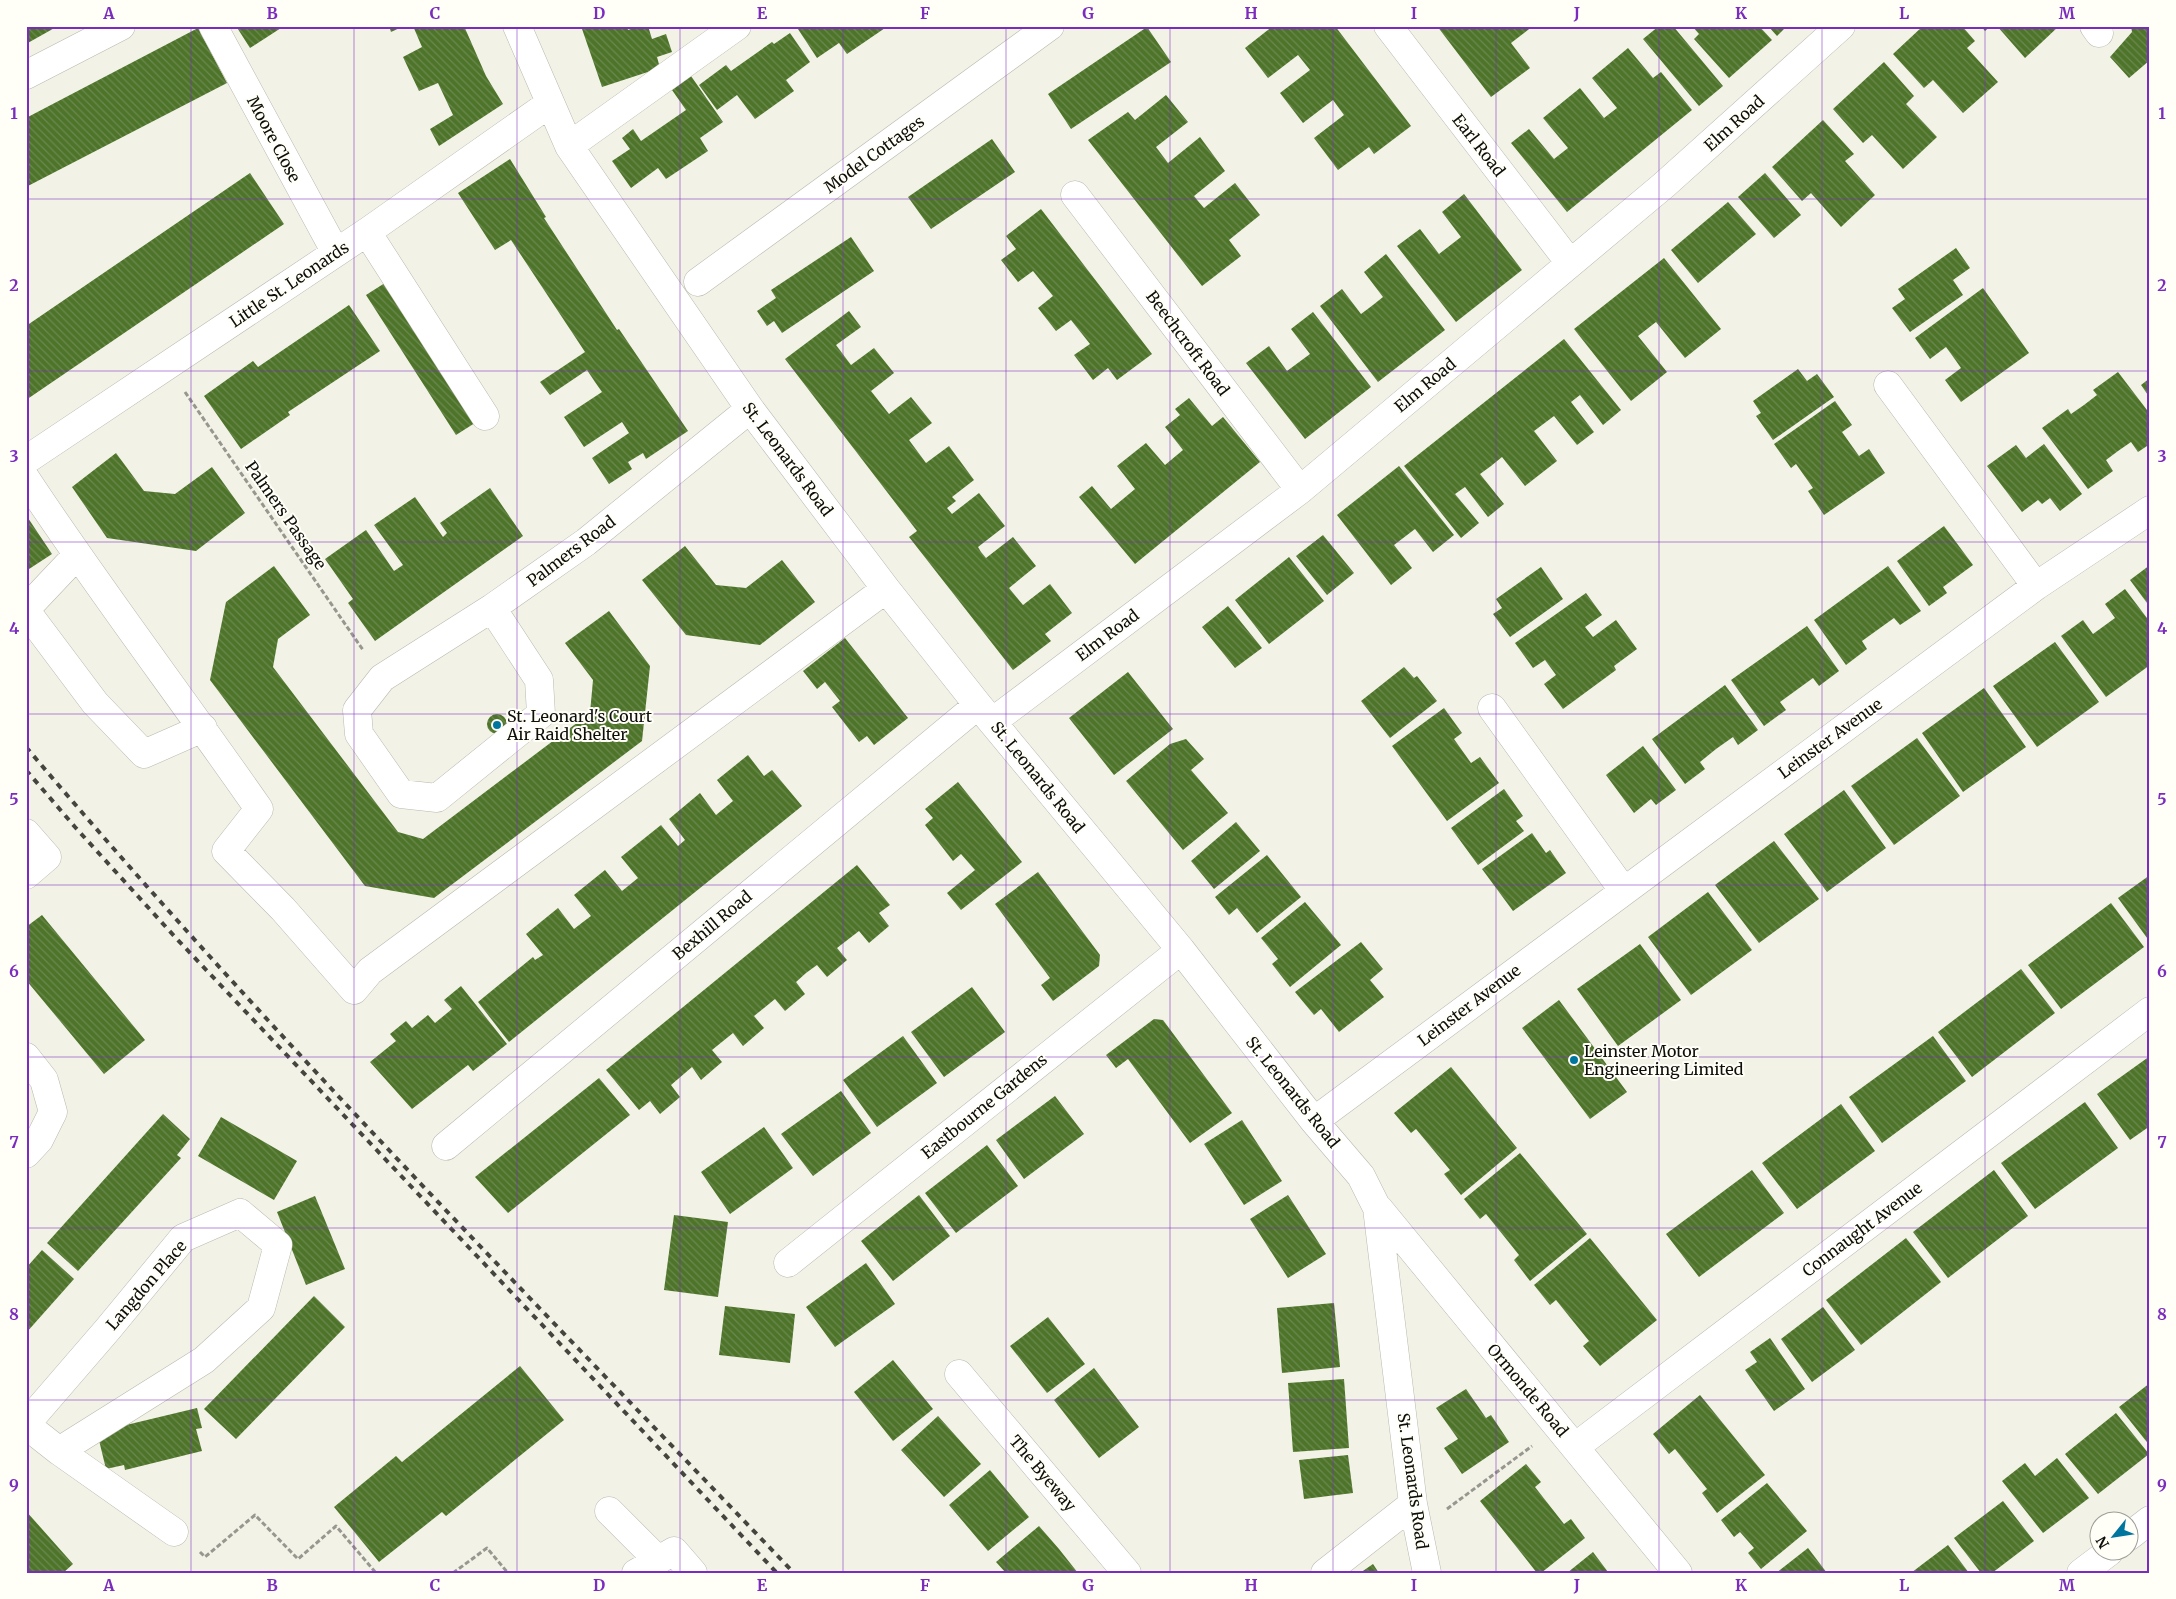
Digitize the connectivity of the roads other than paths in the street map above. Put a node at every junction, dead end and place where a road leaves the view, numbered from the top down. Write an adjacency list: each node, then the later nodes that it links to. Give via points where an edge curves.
1 (121, 26): 8 (street)
2 (213, 26): 13 (street, Moore Close)
3 (516, 26): 9 (street, St. Leonards Road)
4 (737, 26): 10 (street)
5 (1050, 26): 15 (street, Model Cottages)
6 (1388, 26): 14 (street, Earl Road)
7 (1841, 26): 14 (street, Elm Road, via 1664,185)
8 (26, 75)
9 (549, 104): 10 (street, St. Leonards Road); 12 (street, Little St. Leonards)
10 (569, 146): 17 (street, St. Leonards Road)
11 (1075, 195): 21 (street, Beechcroft Road)
12 (366, 232): 13 (street, Little St. Leonards); 18 (street)
13 (335, 251): 19 (street, Little St. Leonards, via 168,367)
14 (1570, 263): 21 (street, Elm Road)
15 (698, 282)
16 (1888, 385): 24 (street)
17 (750, 409): 25 (street, St. Leonards Road); 26 (street, Palmers Road, via 586,542)
18 (485, 416)
19 (26, 460)
20 (26, 479): 23 (street)
21 (1300, 490): 29 (street, Elm Road)
22 (2150, 510): 24 (street, Leinster Avenue)
23 (77, 555): 27 (street); 30 (street)
24 (2036, 586): 33 (street, Leinster Avenue)
25 (886, 589): 29 (street, St. Leonards Road); 30 (street, via 370,972 354,990 283,909 226,852 259,809)
26 (492, 608): 26 (street, Palmers Road, via 382,678 357,710 359,734 401,794 437,798 541,714 539,680)
27 (26, 610): 30 (street, via 95,703 144,754)
28 (1492, 708): 33 (street)
29 (985, 714): 34 (street, St. Leonards Road); 38 (street, Bexhill Road)
30 (203, 728)
31 (26, 833): 32 (street, via 47,857)
32 (26, 874)
33 (1623, 890): 37 (street, Leinster Avenue)
34 (1180, 950): 37 (street, St. Leonards Road); 41 (street, Eastbourne Gardens)
35 (2150, 1011): 44 (street, Connaught Avenue)
36 (26, 1057): 39 (street, via 44,1080 53,1112 39,1140)
37 (1314, 1121): 40 (street, St. Leonards Road, via 1361,1176)
38 (446, 1146)
39 (26, 1154)
40 (1378, 1208): 44 (street, Ormonde Road); 46 (street, St. Leonards Road)
41 (788, 1263)
42 (959, 1374): 54 (street, The Byeway)
43 (26, 1424): 45 (street, Langdon Place); 45 (street, Langdon Place, via 183,1238 240,1213 278,1245 261,1308 204,1360)
44 (1575, 1447): 57 (street, Ormonde Road)
45 (59, 1451): 50 (street, Langdon Place)
46 (1413, 1504): 55 (street); 56 (street, St. Leonards Road)
47 (609, 1511): 52 (street)
48 (2150, 1520): 49 (street)
49 (2138, 1529)
50 (174, 1532)
51 (2096, 1562): 58 (street)
52 (647, 1566): 53 (street, via 674,1551)
53 (693, 1573)
54 (1127, 1573)
55 (1325, 1573)
56 (1427, 1573)
57 (1678, 1573)
58 (2082, 1573)

